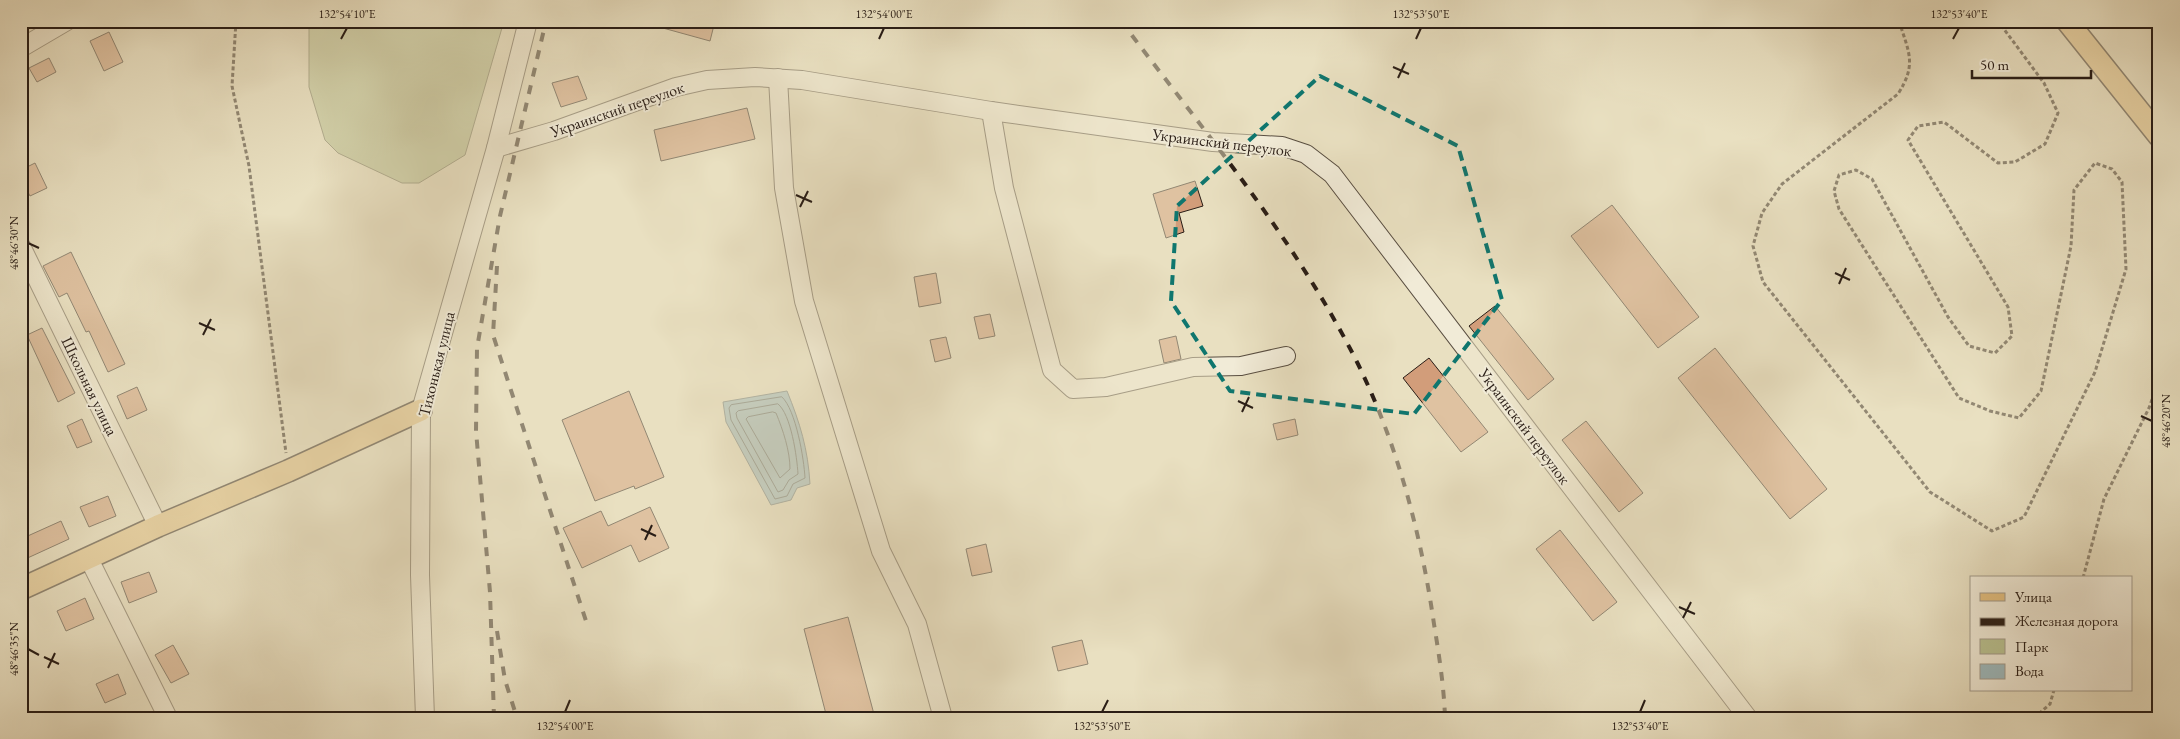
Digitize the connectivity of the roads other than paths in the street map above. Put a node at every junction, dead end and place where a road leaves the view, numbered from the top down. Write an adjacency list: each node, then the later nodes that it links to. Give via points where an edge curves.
1 (67, 21): 4 (street)
2 (528, 21): 8 (street, Тихонькая улица)
3 (2067, 21): 7 (main road)
4 (21, 48)
5 (778, 78): 6 (street, Украинский переулок); 8 (street, Украинский переулок, via 732,77 676,87 554,131); 17 (street, via 784,188 804,301 881,551 917,624)
6 (991, 111): 10 (street, via 1004,188 1052,370 1073,389 1106,387 1193,367 1241,366); 18 (street, Украинский переулок, via 1213,142 1282,146 1306,154 1320,164 1332,174)
7 (2159, 136)
8 (496, 148): 11 (street, Тихонькая улица)
9 (21, 246): 12 (street, Школьная улица)
10 (1286, 356)
11 (421, 410): 12 (main road); 16 (street, Тихонькая улица, via 420,575)
12 (158, 526): 13 (main road)
13 (89, 559): 14 (main road); 15 (street)
14 (21, 589)
15 (168, 718)
16 (425, 718)
17 (943, 718)
18 (1748, 718)

